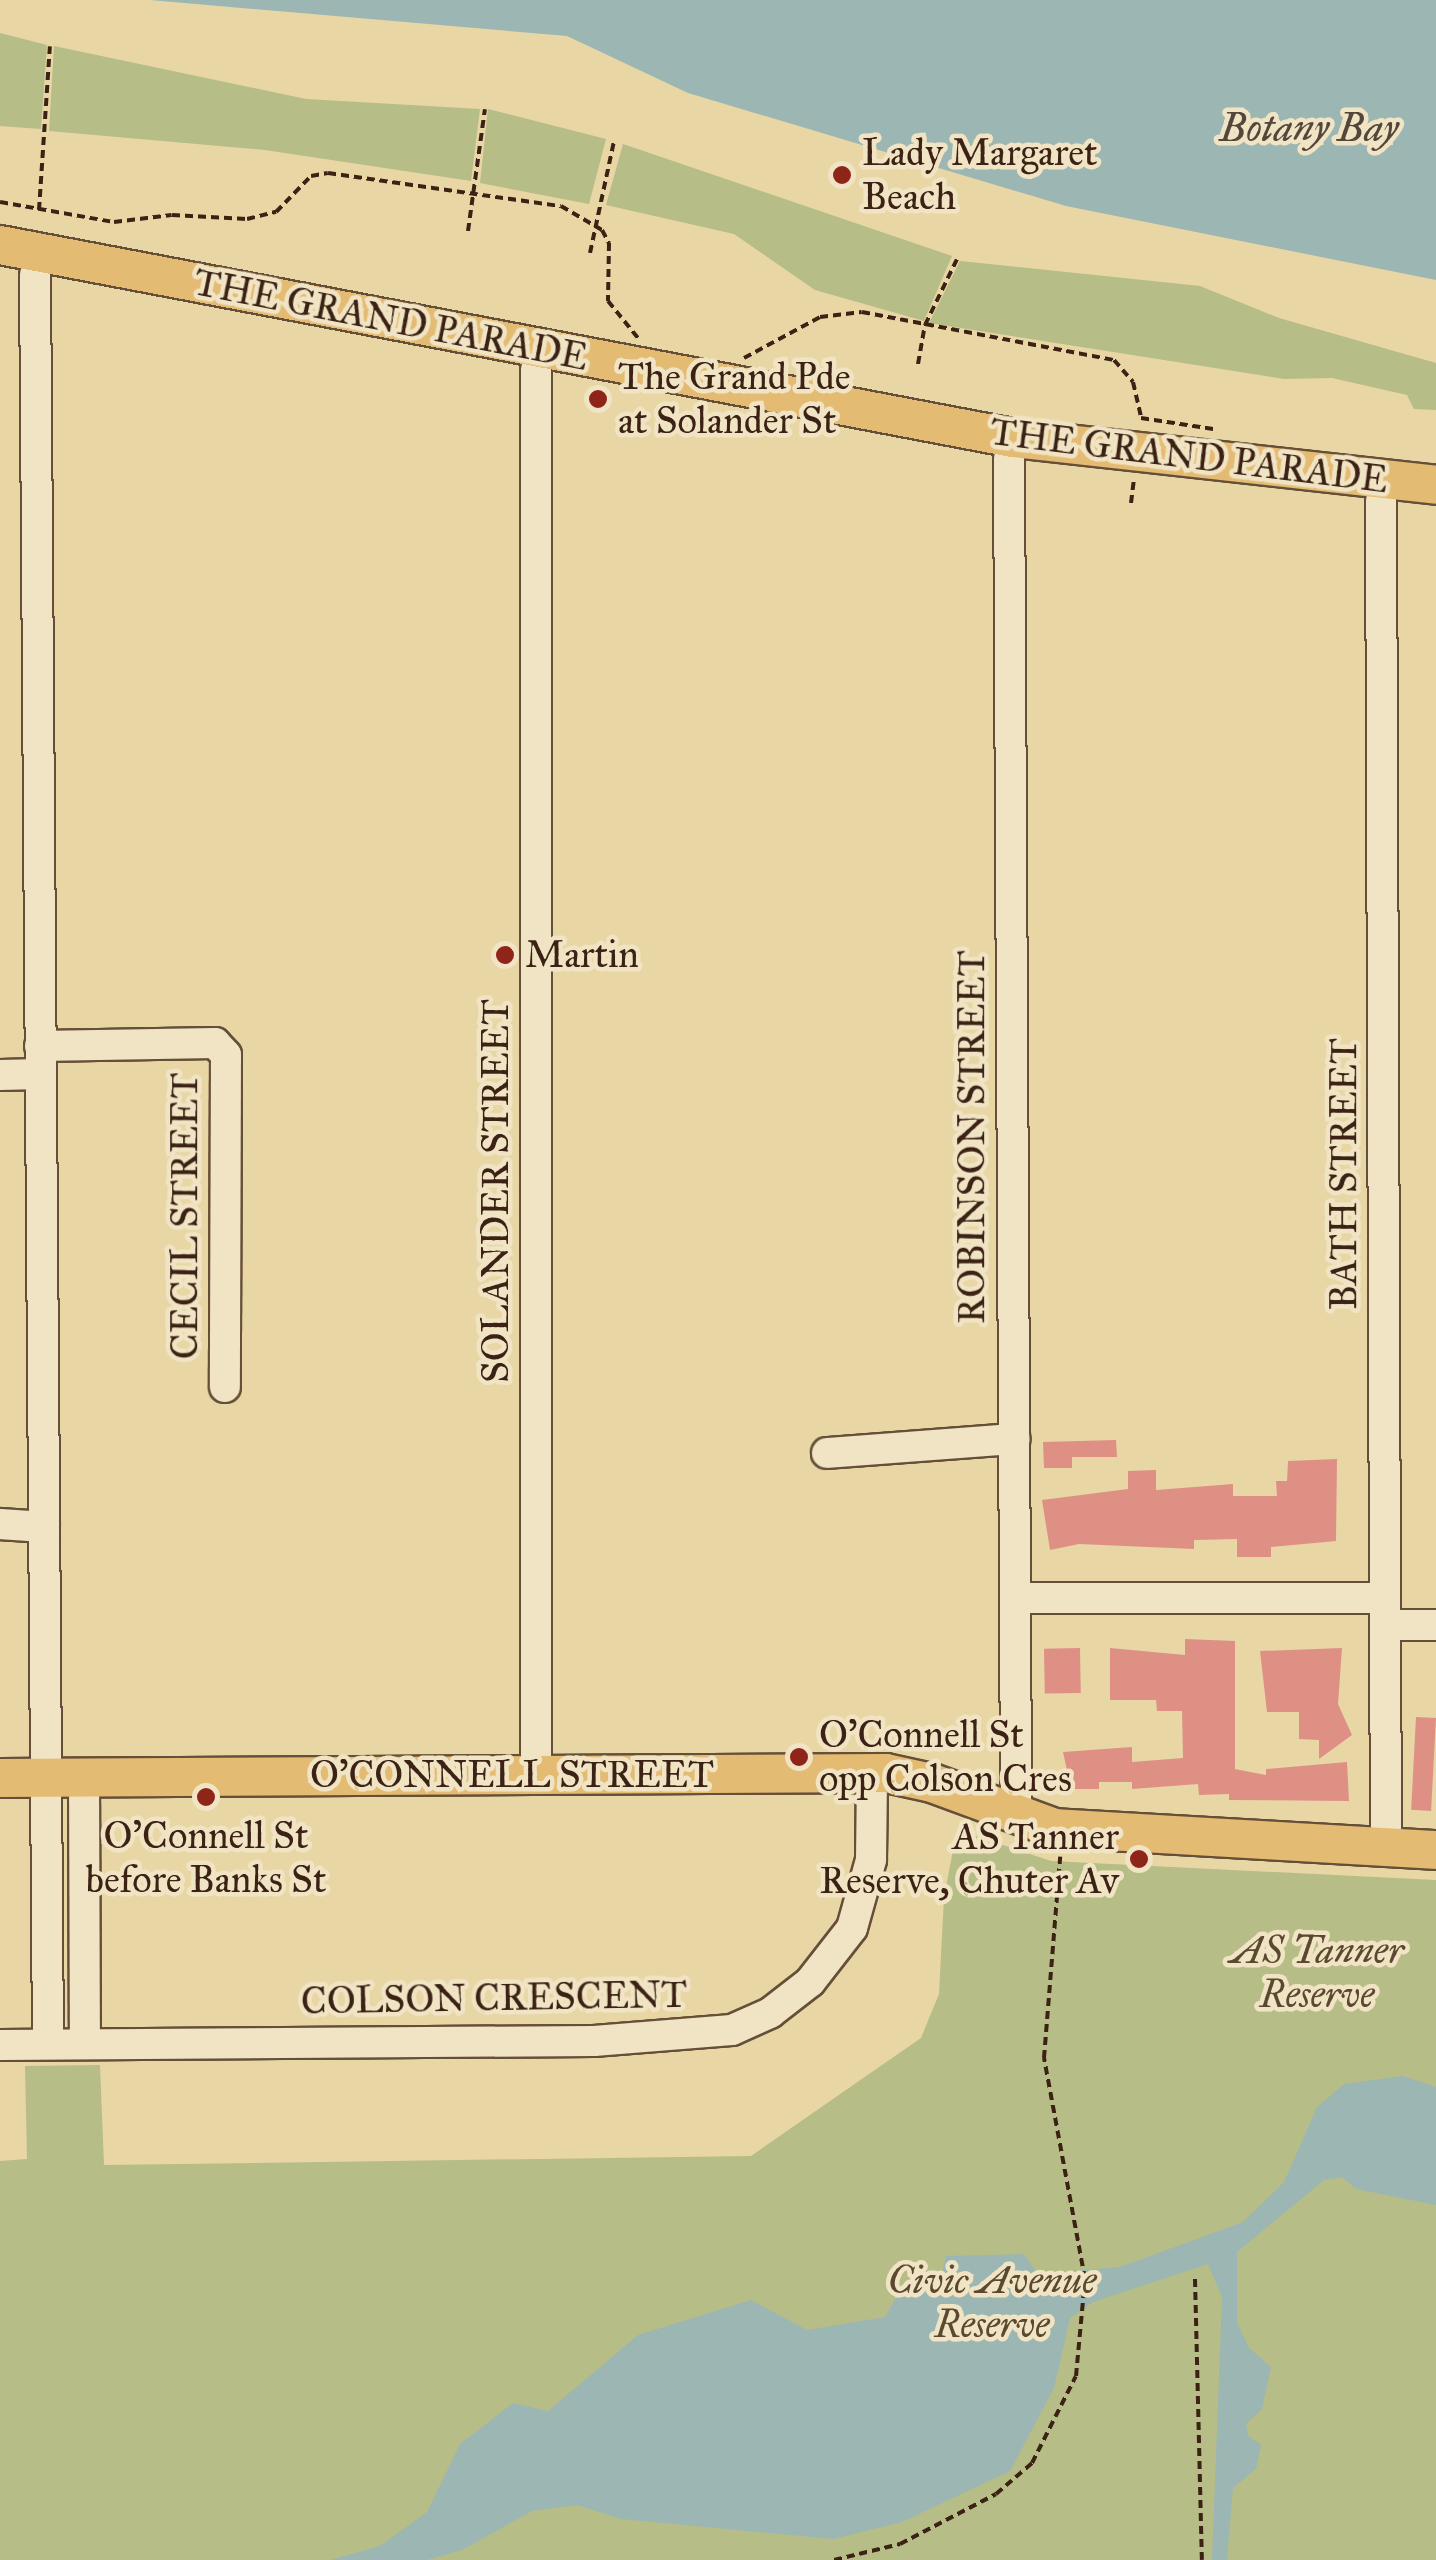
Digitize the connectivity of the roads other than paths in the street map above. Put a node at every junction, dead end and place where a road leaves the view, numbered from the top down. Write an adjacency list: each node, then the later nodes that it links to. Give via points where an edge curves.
1 (0, 245): 5 (main road, THE GRAND PARADE, via 1014,438)
2 (18, 272): 3 (main road, THE GRAND PARADE); 8 (street)
3 (536, 368): 4 (main road, THE GRAND PARADE); 19 (street, SOLANDER STREET)
4 (1009, 458): 6 (main road, THE GRAND PARADE); 11 (street, ROBINSON STREET)
5 (1436, 484)
6 (1381, 500): 7 (main road, THE GRAND PARADE); 16 (street, BATH STREET)
7 (1436, 506)
8 (41, 1060): 9 (street, CECIL STREET); 10 (street, CECIL STREET, via 216,1044 226,1055); 14 (street)
9 (0, 1075)
10 (225, 1387)
11 (1014, 1440): 12 (street); 15 (street, ROBINSON STREET)
12 (828, 1453)
13 (0, 1524): 14 (street)
14 (44, 1527): 22 (street)
15 (1015, 1598): 16 (street); 23 (street, ROBINSON STREET)
16 (1385, 1612): 17 (street); 24 (street, BATH STREET)
17 (1436, 1626)
18 (872, 1773): 19 (main road, O'CONNELL STREET); 23 (main road, O'CONNELL STREET, via 932,1783); 28 (street, COLSON CRESCENT, via 871,1860 852,1928 810,1982 732,2030 594,2041)
19 (536, 1774): 20 (main road, O'CONNELL STREET)
20 (84, 1777): 22 (main road, O'CONNELL STREET); 28 (street)
21 (0, 1778): 22 (main road, O'CONNELL STREET)
22 (46, 1778): 27 (street)
23 (1016, 1817): 24 (main road, O'CONNELL STREET, via 1054,1828)
24 (1386, 1848): 25 (main road, O'CONNELL STREET)
25 (1436, 1850)
26 (0, 2044): 27 (street, COLSON CRESCENT)
27 (48, 2044): 28 (street, COLSON CRESCENT)
28 (85, 2044)

